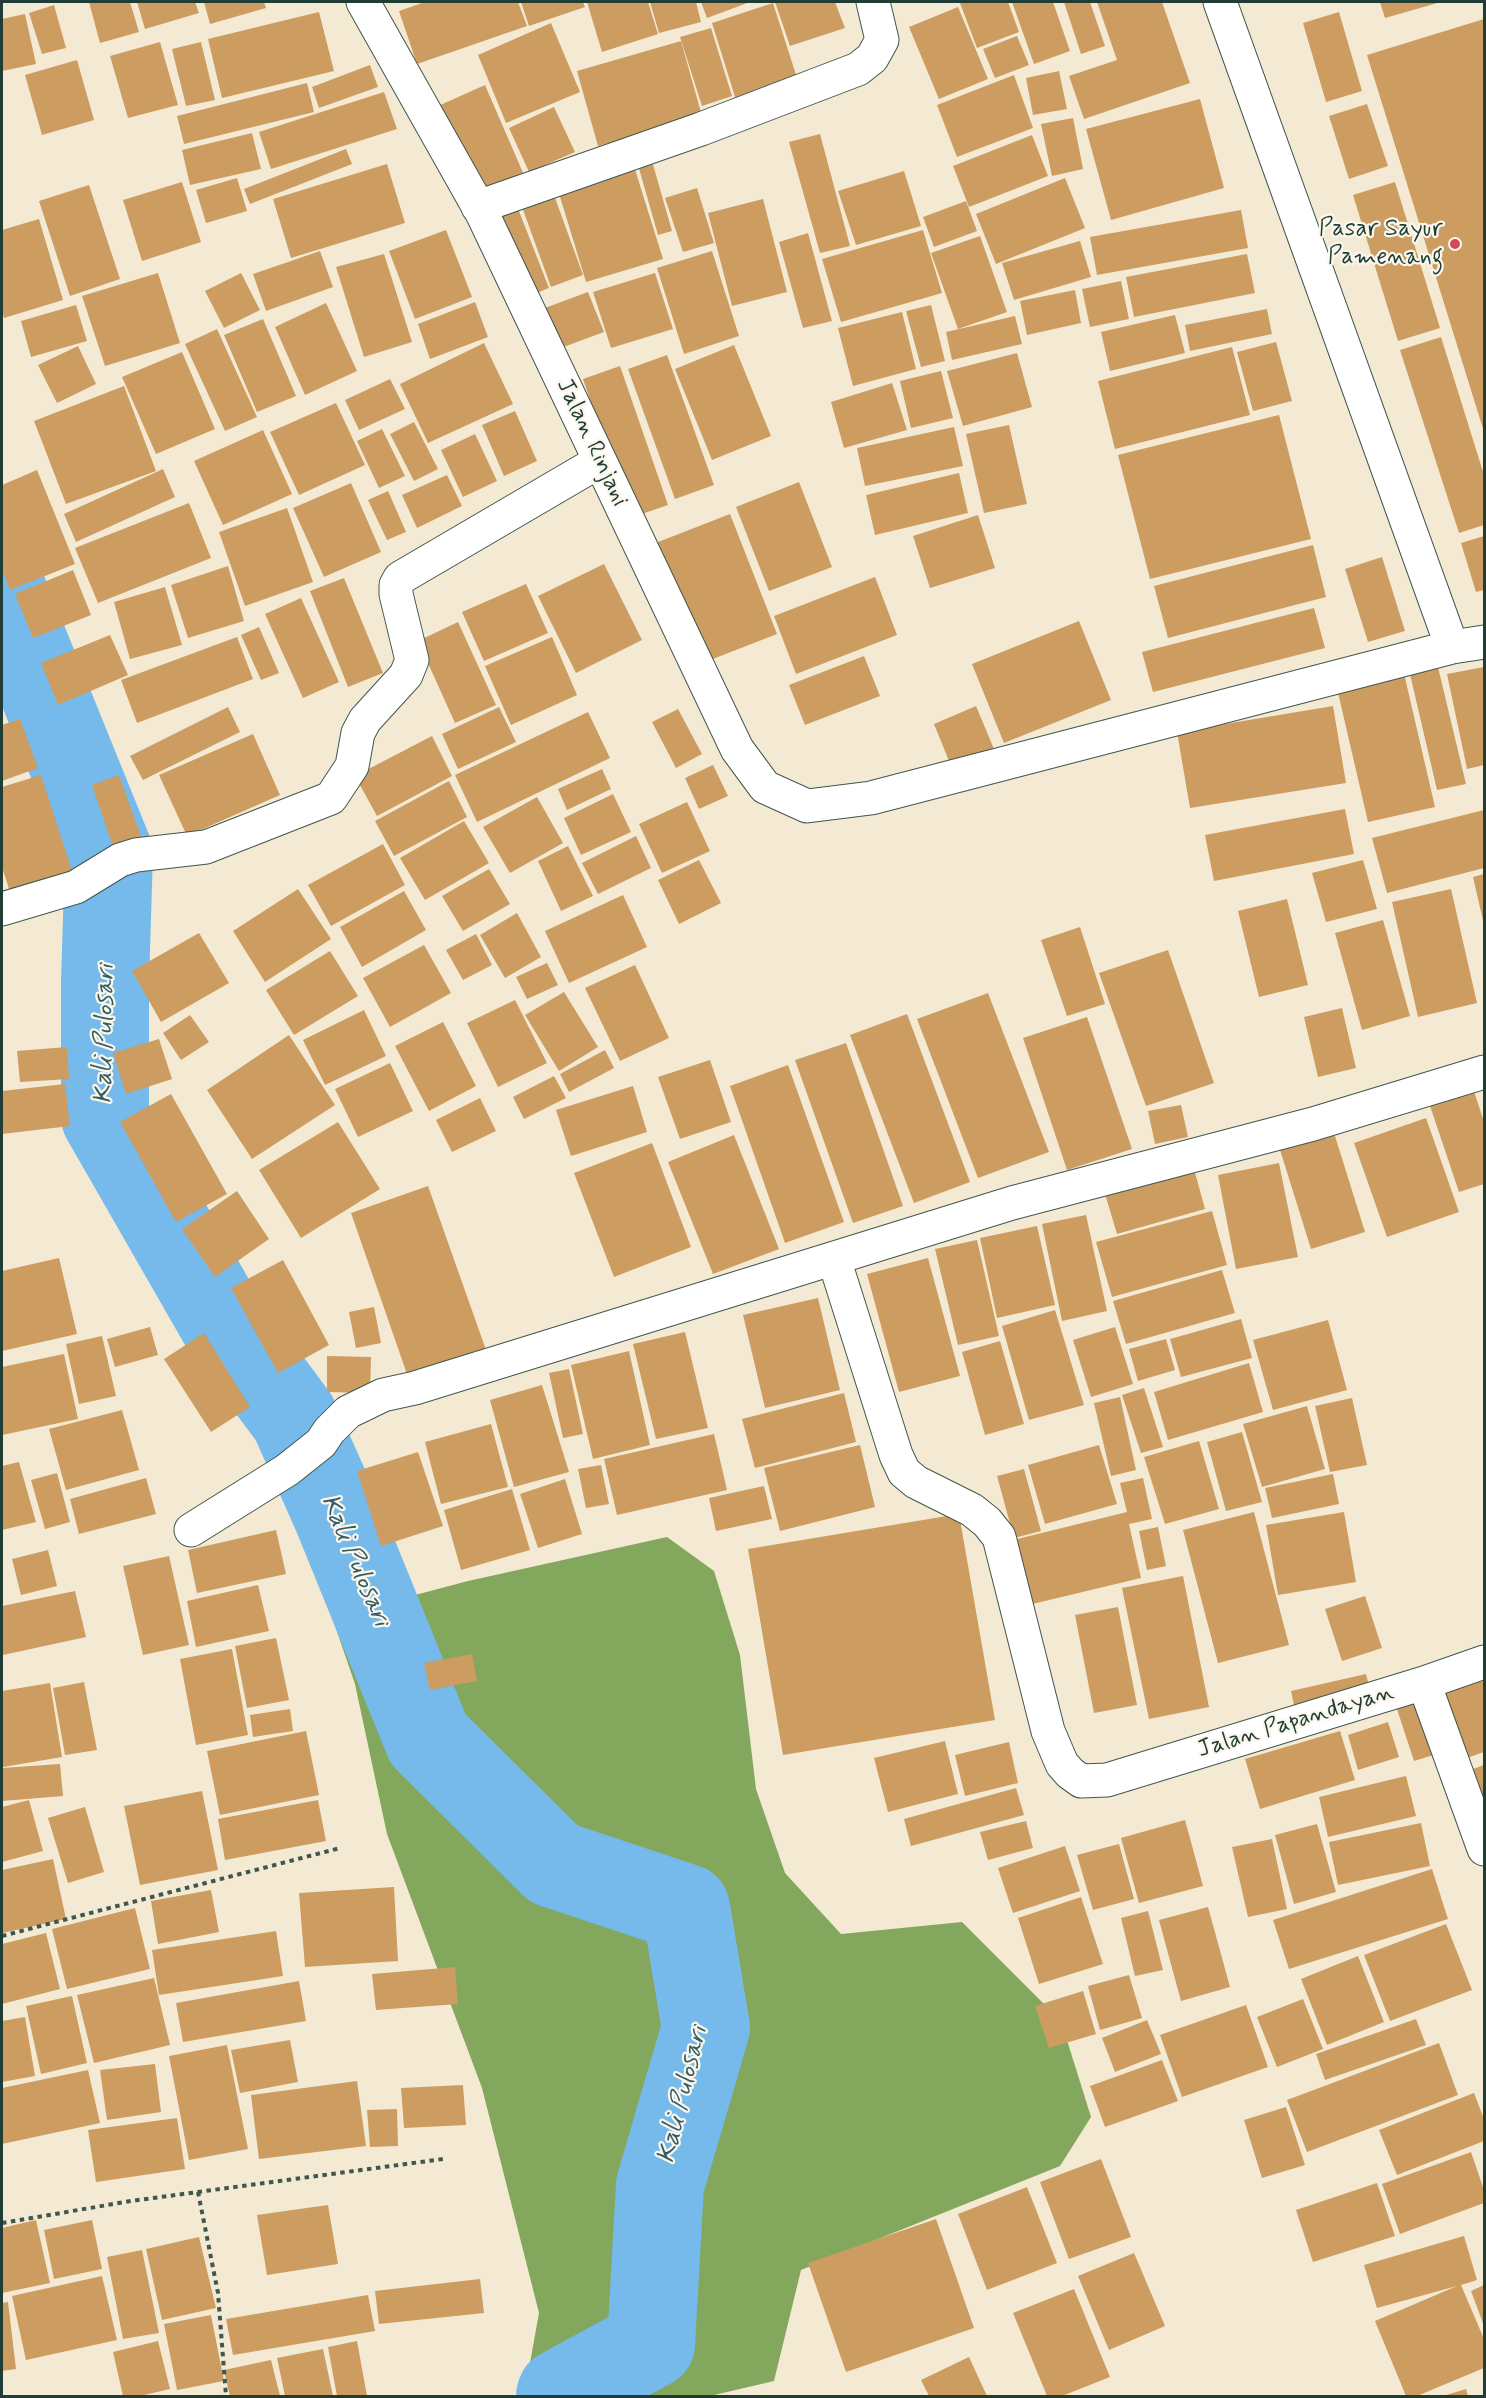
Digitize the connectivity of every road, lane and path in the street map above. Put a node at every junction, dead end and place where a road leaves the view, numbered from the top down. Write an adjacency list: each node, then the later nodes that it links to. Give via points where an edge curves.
1 (363, 2): 4 (street, Jalan Rinjani)
2 (873, 2): 4 (street, via 882,40 872,58 858,69)
3 (1220, 2): 7 (street)
4 (478, 207): 5 (street, Jalan Rinjani)
5 (600, 461): 7 (street, Jalan Rinjani, via 737,749 765,788 807,806 871,798); 8 (street, via 400,578 396,594 412,660 406,675 365,720 358,733 352,766 331,798 206,847 120,860 76,887)
6 (1485, 642): 7 (street, Jalan Rinjani)
7 (1452, 647)
8 (2, 909)
9 (1485, 1072): 10 (street, via 1313,1124 1012,1203)
10 (834, 1259): 11 (street, via 383,1395 348,1412 321,1443 287,1470); 13 (street, Jalan Papandayan, via 904,1472 972,1510 999,1537 1048,1731 1070,1773 1081,1781 1107,1780)
11 (191, 1530)
12 (1485, 1662): 13 (street, Jalan Papandayan)
13 (1424, 1683): 15 (street)
14 (340, 1848): 16 (path)
15 (1485, 1849)
16 (2, 1936)
17 (442, 2159): 18 (path)
18 (198, 2192): 19 (path); 20 (path, via 218,2293)
19 (2, 2223)
20 (226, 2397)

